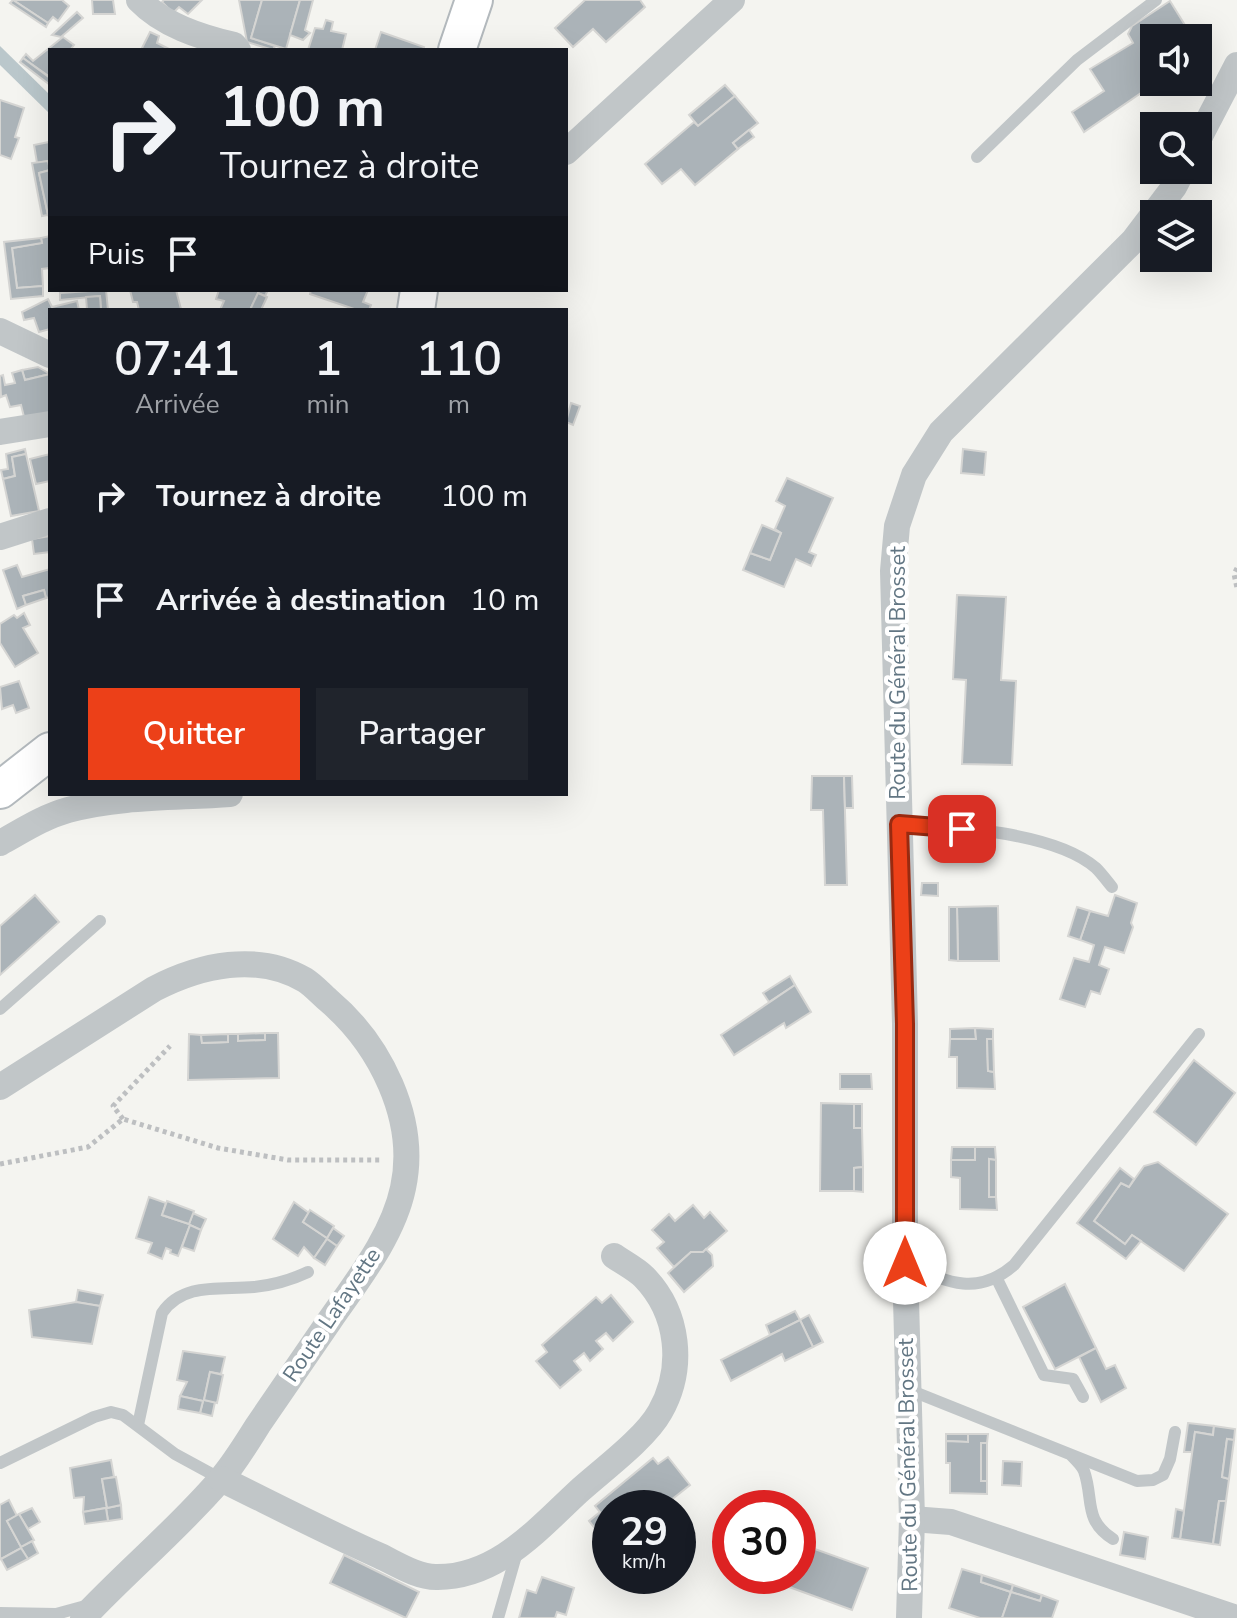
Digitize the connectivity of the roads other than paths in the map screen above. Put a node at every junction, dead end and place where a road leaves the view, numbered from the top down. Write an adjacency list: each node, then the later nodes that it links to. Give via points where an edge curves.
1 (139, 0): 5 (street, via 164,20)
2 (474, 0): 6 (main road)
3 (732, 0): 9 (street)
4 (1156, 0): 10 (lane, via 1077,60)
5 (236, 48)
6 (458, 48)
7 (1237, 65): 8 (street)
8 (1212, 113)
9 (568, 150)
10 (977, 157)
11 (1176, 184): 21 (street, Route du Général Brosset, via 1133,241 941,432 914,475 897,526 893,571)
12 (0, 331): 13 (street)
13 (48, 354)
14 (48, 424): 15 (street)
15 (0, 432)
16 (48, 522): 17 (street)
17 (0, 537)
18 (48, 752): 19 (main road)
19 (3, 782)
20 (203, 796): 22 (street, via 130,798 66,811)
21 (899, 824): 23 (lane, via 1055,845 1096,868); 29 (street, Route du Général Brosset)
22 (0, 843)
23 (1112, 887)
24 (100, 921): 25 (lane)
25 (0, 1009)
26 (1199, 1034): 31 (lane, via 1014,1265)
27 (0, 1087): 38 (street, Route Lafayette, via 154,989 224,964 251,964 304,980 338,1008 388,1079 405,1130 398,1204 375,1254)
28 (614, 1256): 41 (street, via 643,1275 668,1316 676,1357 671,1385 645,1431)
29 (905, 1263): 31 (lane, via 953,1282); 32 (street, Route du Général Brosset)
30 (308, 1272): 34 (lane, via 254,1287 204,1288 168,1304)
31 (997, 1279): 33 (lane, via 1044,1375 1073,1379)
32 (907, 1389): 36 (lane); 39 (street, Route du Général Brosset)
33 (1083, 1397)
34 (138, 1425): 37 (lane, via 111,1412); 38 (lane, via 175,1454)
35 (1175, 1432): 36 (lane, via 1163,1475 1153,1480 1137,1481)
36 (1072, 1455): 40 (lane, via 1083,1469 1093,1519)
37 (0, 1463)
38 (221, 1479): 41 (street, via 425,1576 482,1570); 42 (street, Route Lafayette)
39 (912, 1519): 45 (street, Route du Général Brosset); 46 (street, via 951,1522)
40 (1113, 1539)
41 (520, 1544): 44 (lane)
42 (90, 1611): 43 (lane)
43 (0, 1613)
44 (498, 1618)
45 (909, 1618)
46 (1236, 1618)

